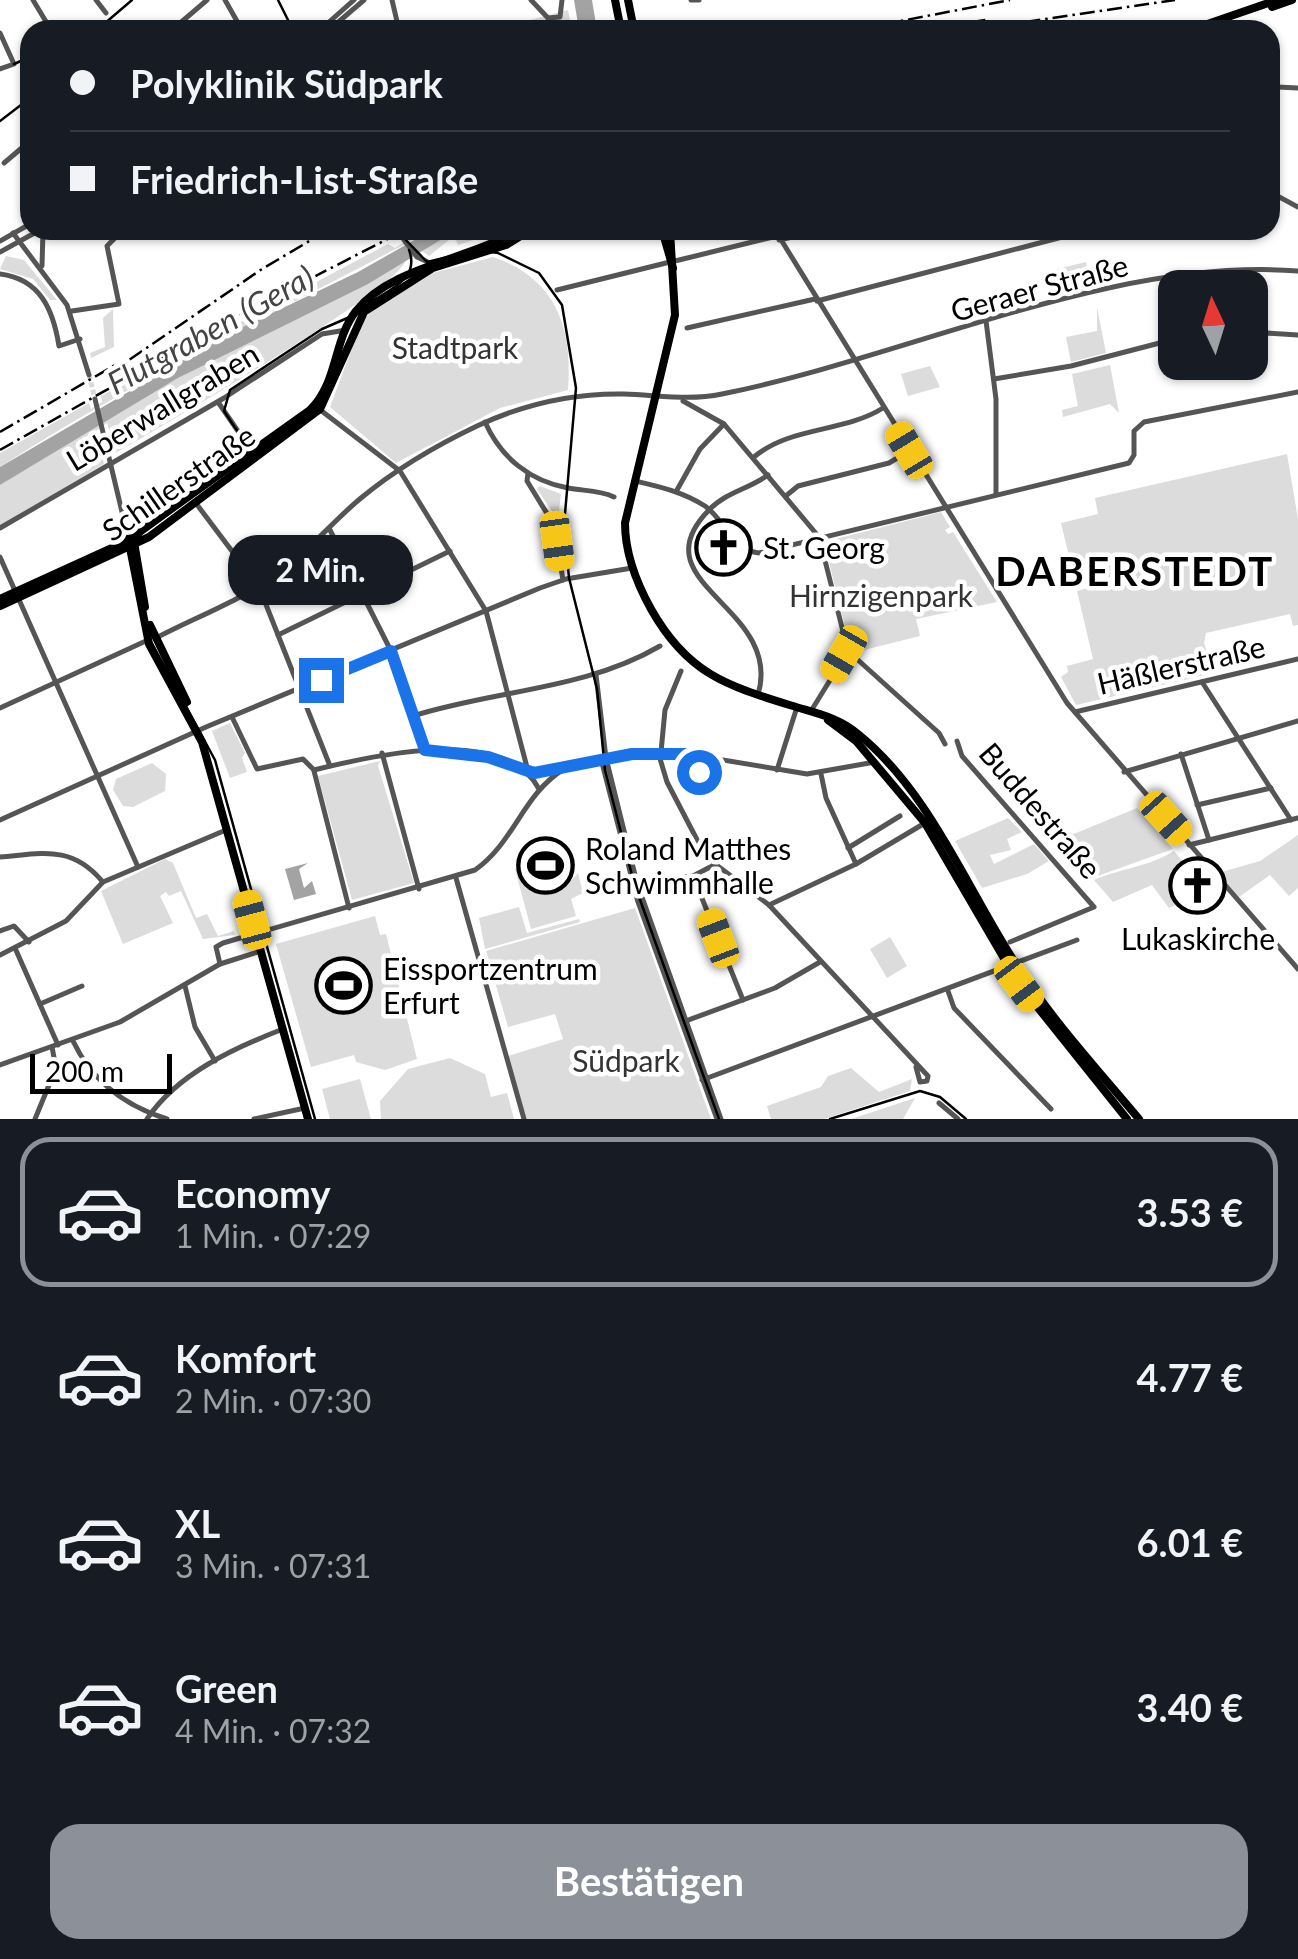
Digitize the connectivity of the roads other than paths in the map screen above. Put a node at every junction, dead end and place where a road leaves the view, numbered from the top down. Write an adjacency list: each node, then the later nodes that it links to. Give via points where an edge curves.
1 (96, 0): 11 (street)
2 (206, 0): 13 (street)
3 (354, 0): 14 (street)
4 (364, 0): 15 (street)
5 (532, 0): 12 (street)
6 (562, 0): 12 (street, via 560,17)
7 (691, 0): 8 (street)
8 (699, 0)
9 (1277, 0): 16 (main road)
10 (1292, 0): 17 (main road)
11 (106, 13)
12 (548, 18)
13 (185, 20)
14 (331, 20)
15 (341, 20)
16 (1219, 20)
17 (1235, 20)
18 (0, 33): 19 (street, via 14,64)
19 (0, 69)
20 (20, 149): 21 (street)
21 (4, 163)
22 (20, 229): 23 (street)
23 (13, 233): 36 (street); 37 (street)
24 (24, 240): 37 (street)
25 (42, 240): 44 (street)
26 (110, 240): 52 (street, via 119,304)
27 (404, 240): 40 (street)
28 (500, 240): 41 (main road)
29 (501, 240): 42 (main road)
30 (517, 240): 38 (street)
31 (665, 240): 43 (main road)
32 (671, 240): 43 (main road)
33 (754, 240): 43 (street)
34 (782, 240): 51 (street)
35 (1052, 240): 51 (street)
36 (0, 241)
37 (20, 242): 39 (street); 44 (street)
38 (515, 251)
39 (0, 252)
40 (415, 258): 41 (street); 48 (street)
41 (430, 263): 42 (main road); 45 (main road)
42 (444, 264): 45 (main road)
43 (672, 264): 50 (street); 64 (main road, via 675,314)
44 (42, 268): 52 (street)
45 (422, 271): 48 (main road, Schillerstraße); 49 (main road, Schillerstraße)
46 (1298, 271): 53 (street, Geraer Straße, via 1202,270)
47 (0, 274): 58 (street, via 36,288 53,315 58,346)
48 (410, 275): 49 (main road); 55 (main road, Schillerstraße, via 360,307)
49 (402, 286): 68 (main road, Schillerstraße, via 358,318 329,396)
50 (557, 290)
51 (816, 300): 54 (street); 60 (street)
52 (70, 312): 58 (street)
53 (986, 321): 60 (street, Geraer Straße); 62 (street)
54 (687, 328)
55 (347, 330): 67 (street, Löberwallgraben, via 322,334); 68 (main road, Schillerstraße)
56 (1268, 334): 57 (street)
57 (1298, 336)
58 (80, 340): 61 (street)
59 (1158, 343): 62 (street)
60 (854, 361): 65 (street, Geraer Straße); 69 (street)
61 (89, 374)
62 (994, 379): 81 (street)
63 (1298, 392): 81 (street, via 1143,422 1134,431 1128,463)
64 (655, 396): 65 (street); 70 (street, via 578,396); 79 (main road)
65 (680, 399): 71 (street)
66 (96, 402): 75 (street)
67 (218, 402): 73 (street); 75 (street, Löberwallgraben)
68 (317, 407): 73 (main road, Schillerstraße); 76 (street)
69 (883, 408): 72 (street); 74 (street, via 774,442)
70 (485, 422): 76 (street); 77 (street, via 500,450)
71 (724, 424): 74 (street); 80 (street)
72 (909, 450): 82 (street, via 890,463 798,486); 85 (street)
73 (254, 454): 84 (main road, Schillerstraße); 90 (main road, Schillerstraße)
74 (754, 457): 78 (street)
75 (111, 463): 87 (street, Löberwallgraben); 90 (street)
76 (400, 472): 88 (street); 91 (street)
77 (528, 473): 83 (street); 94 (street, via 556,532)
78 (768, 475): 82 (street); 86 (street)
79 (632, 481): 80 (street); 93 (main road, via 625,523)
80 (676, 491): 86 (street)
81 (996, 494): 85 (street)
82 (786, 496): 89 (street)
83 (614, 497)
84 (195, 502): 90 (main road, Schillerstraße); 95 (street)
85 (945, 507): 89 (street); 116 (street)
86 (709, 509): 89 (street, via 753,553); 112 (street, via 692,536 690,567 746,628 759,668)
87 (0, 528)
88 (329, 528): 95 (street); 96 (street)
89 (819, 537): 103 (street)
90 (131, 542): 97 (main road, Schillerstraße); 101 (main road)
91 (450, 551): 96 (street); 99 (street)
92 (0, 557): 97 (street)
93 (632, 568): 94 (street); 112 (main road, via 685,658)
94 (563, 580): 99 (street)
95 (258, 586): 100 (street); 101 (street)
96 (363, 593): 100 (street); 104 (street)
97 (18, 596): 98 (main road, Schillerstraße); 109 (street)
98 (0, 602)
99 (486, 610): 104 (street); 111 (street)
100 (278, 635): 110 (street)
101 (150, 640): 109 (street); 120 (main road)
102 (660, 646): 107 (street)
103 (848, 650): 115 (street); 123 (street)
104 (391, 651): 110 (street); 117 (street)
105 (1298, 659): 108 (street, Häßlerstraße)
106 (681, 672): 125 (street, via 665,710)
107 (596, 675): 111 (street); 129 (street)
108 (1202, 682): 116 (street, Häßlerstraße); 121 (street)
109 (56, 683): 114 (street); 139 (street)
110 (299, 689): 118 (street); 131 (street)
111 (508, 692): 117 (street); 135 (street)
112 (758, 695): 113 (main road)
113 (796, 707): 115 (main road); 134 (street)
114 (0, 708)
115 (811, 711): 130 (main road)
116 (1075, 712): 137 (street)
117 (413, 716): 124 (street)
118 (232, 717): 120 (street); 132 (street, via 253,766 262,770 303,759)
119 (1298, 722): 121 (street)
120 (200, 731): 139 (street); 147 (main road)
121 (1240, 735): 128 (street); 141 (street)
122 (956, 741): 166 (street, Buddestraße, via 962,756 1094,906)
123 (945, 744)
124 (425, 750): 126 (street); 135 (street, via 488,757)
125 (660, 752): 127 (street); 129 (street); 153 (street, via 667,782)
126 (382, 754): 131 (street); 159 (street)
127 (701, 754): 134 (street); 136 (street)
128 (1181, 754): 137 (street); 142 (street)
129 (603, 759): 133 (street); 158 (street)
130 (878, 761): 138 (street); 146 (main road); 172 (main road, via 945,840)
131 (330, 766): 132 (street)
132 (314, 770): 161 (street)
133 (564, 770): 135 (street); 140 (street)
134 (777, 770): 138 (street)
135 (529, 772): 140 (street)
136 (699, 772)
137 (1124, 772): 149 (street)
138 (821, 774): 150 (street)
139 (97, 776): 145 (street); 154 (street)
140 (539, 788): 156 (street, via 497,852)
141 (1271, 788): 142 (street); 144 (street)
142 (1198, 805): 148 (street)
143 (900, 816): 150 (street)
144 (1295, 819): 148 (street)
145 (0, 820)
146 (925, 823): 152 (street); 172 (main road)
147 (228, 830): 154 (street); 163 (main road)
148 (1209, 840): 149 (street)
149 (1190, 845): 173 (street)
150 (848, 848): 152 (street)
151 (0, 857): 157 (street, via 56,852)
152 (856, 864): 160 (street)
153 (714, 865): 155 (street); 160 (street)
154 (138, 867): 157 (street)
155 (693, 876): 158 (street); 177 (street)
156 (456, 878): 159 (street); 197 (street)
157 (103, 882): 165 (street, via 66,921)
158 (634, 883): 180 (street)
159 (418, 889): 161 (street)
160 (769, 904): 170 (street)
161 (350, 908): 163 (street)
162 (0, 930): 165 (street, via 14,926)
163 (256, 934): 168 (main road); 171 (street, via 216,948)
164 (1077, 940): 172 (street)
165 (29, 942): 167 (street)
166 (1010, 942)
167 (15, 948): 169 (street); 178 (street)
168 (261, 950): 171 (street); 181 (main road)
169 (0, 954)
170 (820, 962): 177 (street); 179 (street)
171 (220, 964): 175 (street)
172 (1012, 966): 176 (street); 185 (main road)
173 (1298, 969)
174 (82, 986): 178 (street)
175 (185, 986): 182 (street); 184 (street, via 195,1026)
176 (948, 990): 179 (street); 191 (street, via 954,1008)
177 (743, 1000): 180 (street)
178 (40, 1004): 183 (street)
179 (872, 1018): 187 (street); 188 (street)
180 (682, 1022): 188 (street)
181 (283, 1030): 184 (street); 190 (main road)
182 (73, 1040): 183 (street); 192 (street, via 90,1071)
183 (55, 1046): 186 (street); 193 (street, via 56,1068)
184 (214, 1060): 192 (street)
185 (1088, 1064): 200 (main road); 201 (main road)
186 (0, 1065)
187 (916, 1067)
188 (704, 1080): 198 (street)
189 (939, 1102): 199 (street)
190 (305, 1108): 195 (street); 196 (main road)
191 (1052, 1109)
192 (149, 1116): 194 (street)
193 (35, 1119)
194 (168, 1119)
195 (254, 1119)
196 (308, 1119)
197 (524, 1119)
198 (719, 1119)
199 (958, 1119)
200 (1127, 1119)
201 (1139, 1119)

